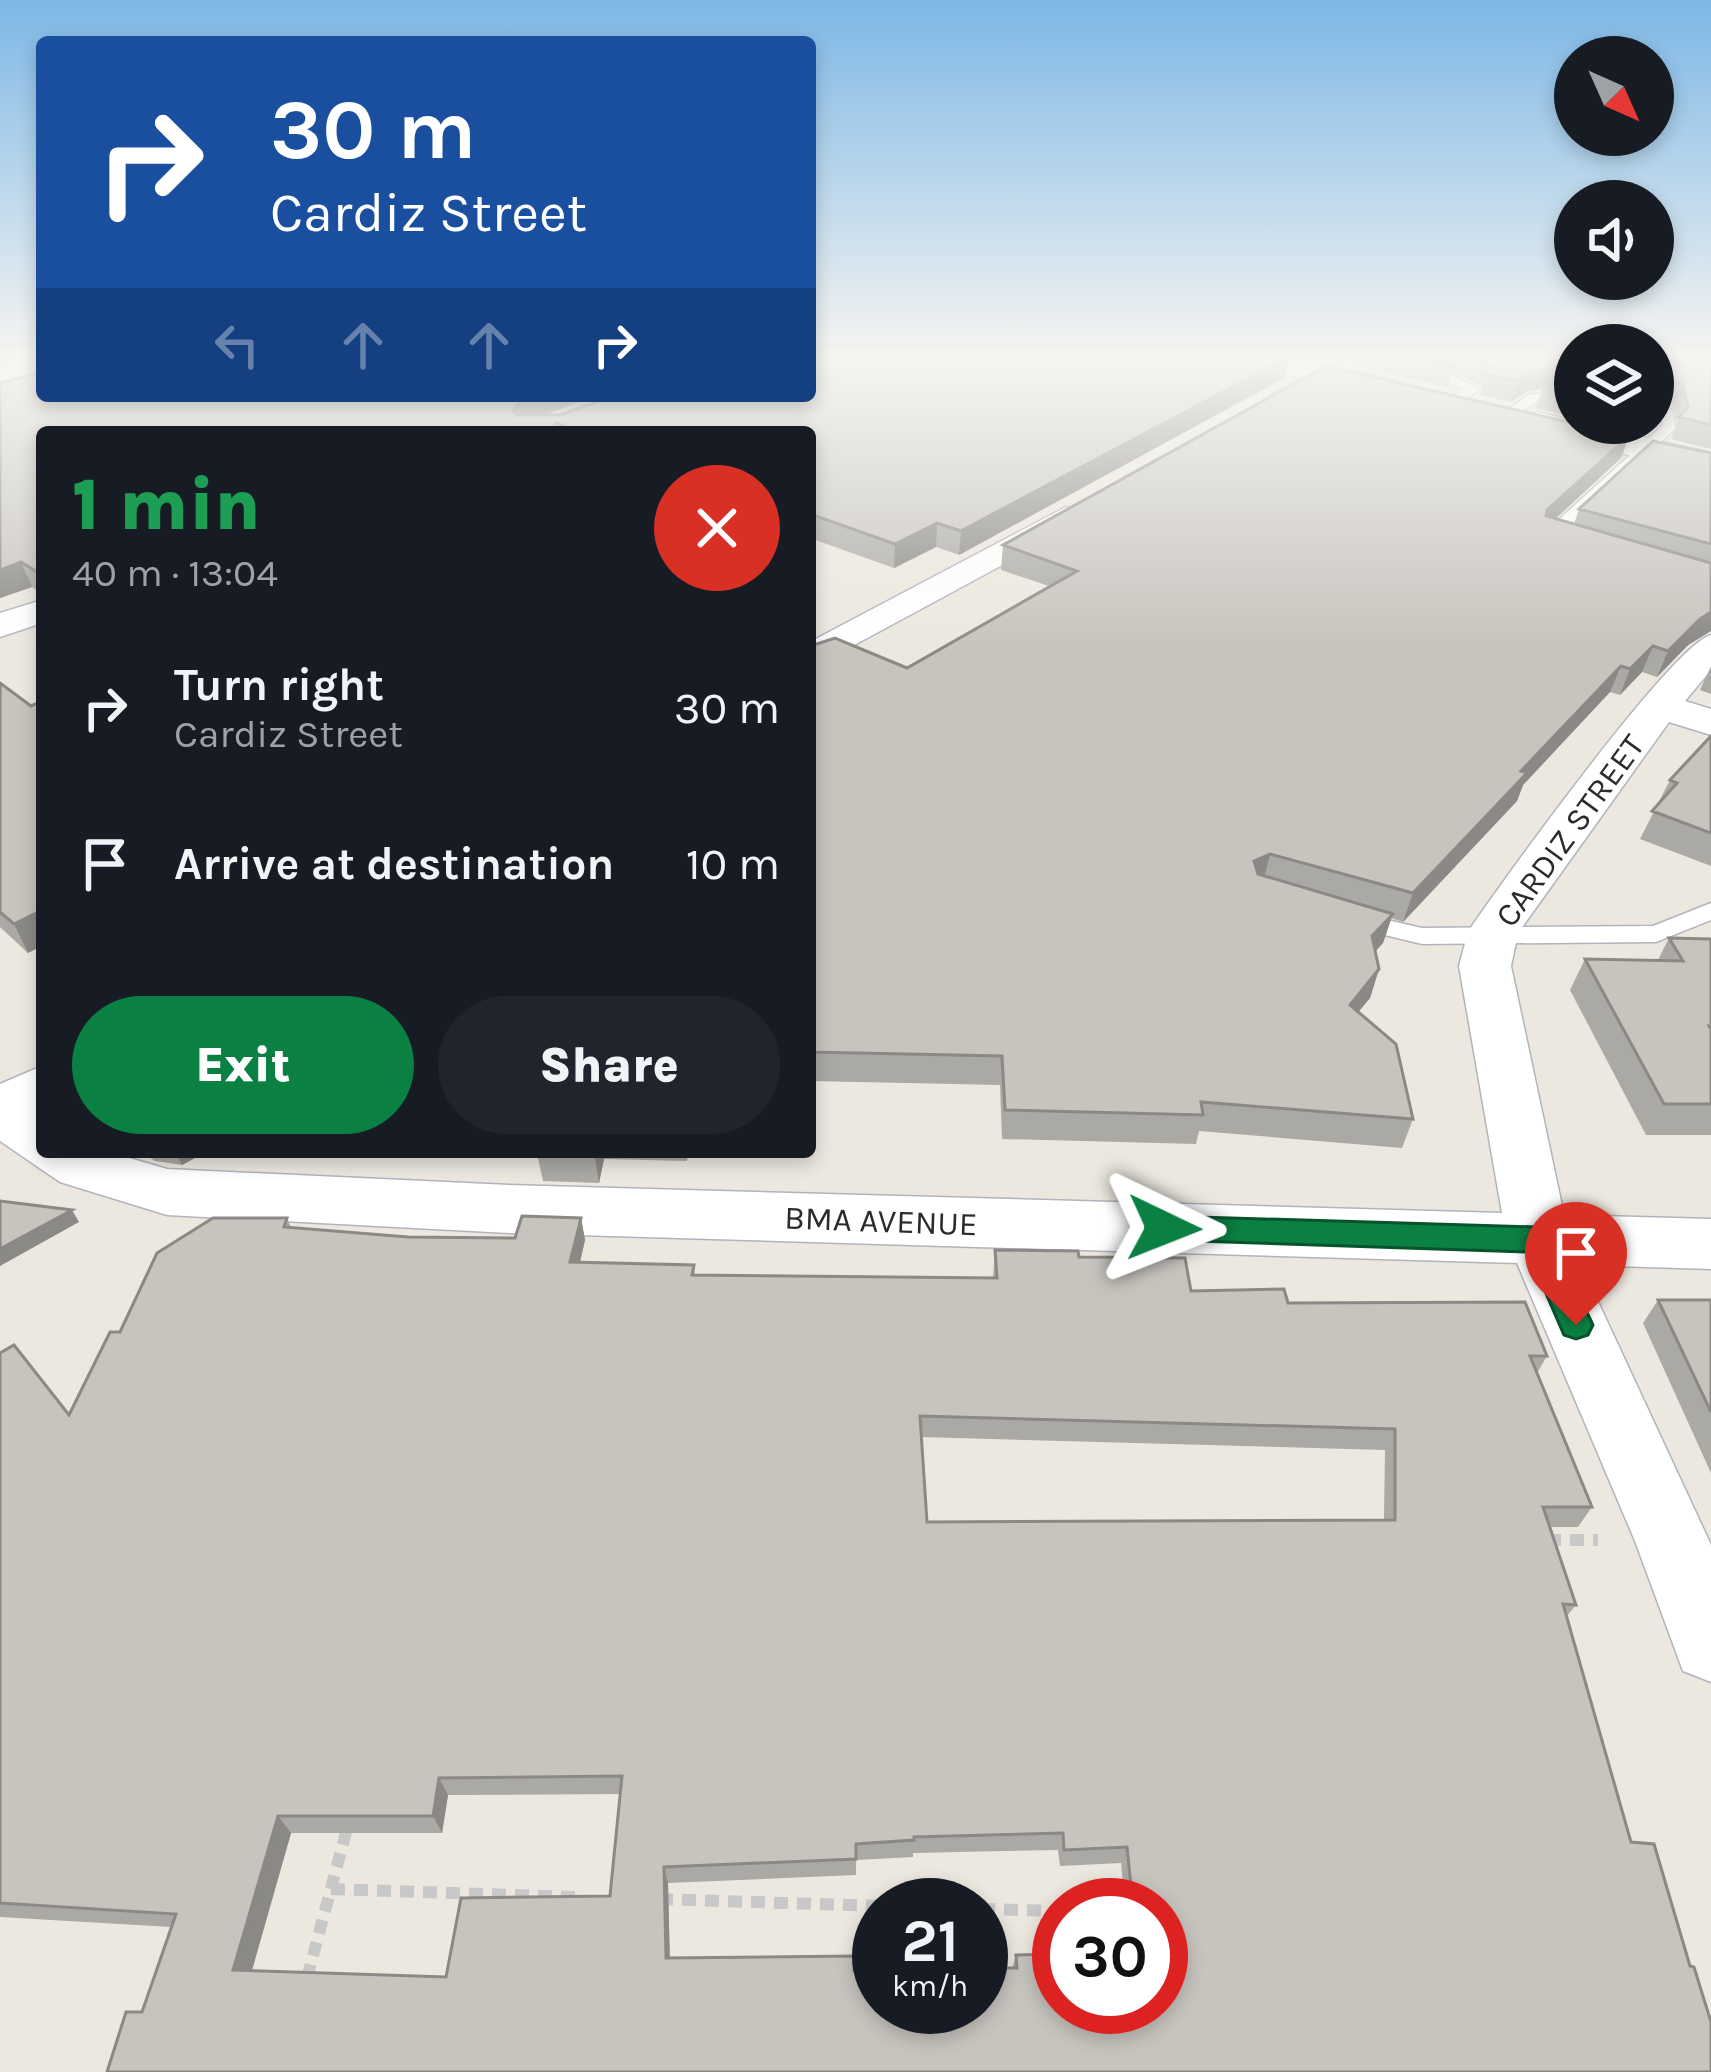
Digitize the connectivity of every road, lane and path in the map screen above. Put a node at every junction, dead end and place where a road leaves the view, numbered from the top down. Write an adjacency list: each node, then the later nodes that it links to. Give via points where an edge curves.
1 (1637, 455): 5 (lane, via 1550,537)
2 (1672, 455): 3 (main road)
3 (1711, 464)
4 (1099, 499): 9 (street)
5 (1579, 546)
6 (36, 613): 7 (street)
7 (0, 626)
8 (1711, 646): 10 (street, CARDIZ STREET)
9 (816, 654)
10 (1660, 706): 11 (street); 14 (street, CARDIZ STREET)
11 (1711, 723)
12 (1711, 911): 14 (lane, via 1657,934)
13 (1330, 914): 14 (lane, via 1399,934)
14 (1493, 932): 19 (street, CARDIZ STREET, via 1485,966)
15 (36, 1090): 16 (street)
16 (0, 1111): 17 (street)
17 (36, 1137)
18 (68, 1158): 19 (street, BMA AVENUE, via 166,1192)
19 (1538, 1240): 20 (street, BMA AVENUE); 22 (street, CARDIZ STREET)
20 (1711, 1244)
21 (1534, 1540): 22 (path)
22 (1672, 1540): 23 (street, CARDIZ STREET)
23 (1711, 1643)
24 (355, 1799): 25 (path)
25 (331, 1889): 26 (path); 29 (path)
26 (593, 1898)
27 (641, 1899): 28 (path)
28 (852, 1905)
29 (300, 2004)

